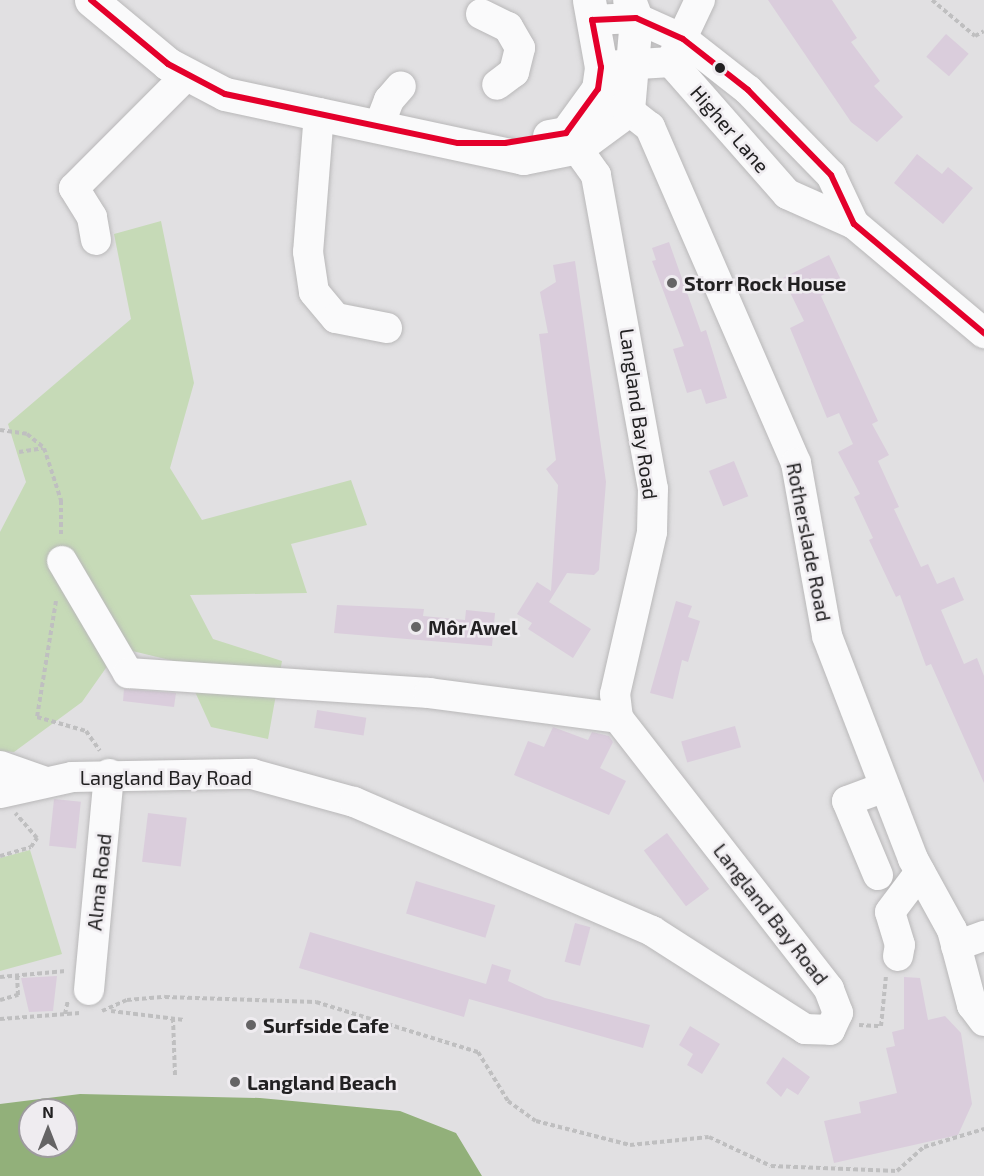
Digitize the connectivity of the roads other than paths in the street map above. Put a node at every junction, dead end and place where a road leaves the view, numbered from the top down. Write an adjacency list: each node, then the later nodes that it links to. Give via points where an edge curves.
1 (91, 0): 9 (main road)
2 (700, 0): 6 (street)
3 (633, 9): 4 (street, Higher Lane); 6 (street, Higher Lane); 7 (main road)
4 (591, 10): 8 (main road)
5 (481, 14): 10 (street, via 508,27 520,48 514,72)
6 (677, 50): 7 (street); 16 (street, Higher Lane, via 748,90 831,175); 16 (street, Higher Lane, via 787,194)
7 (635, 62): 8 (street); 12 (main road)
8 (601, 67): 15 (main road)
9 (188, 74): 13 (main road, via 225,94); 17 (street, via 74,188 92,217)
10 (497, 85)
11 (401, 86): 14 (street, via 389,100)
12 (628, 110): 15 (main road); 25 (street, Rotherslade Road, via 650,127 796,463 827,636)
13 (320, 113): 14 (main road); 18 (street, via 308,252 314,292 336,318)
14 (379, 126): 15 (main road, via 458,143 505,143)
15 (578, 130): 21 (street, Langland Bay Road, via 596,176 611,238 653,489 652,532 615,694)
16 (854, 224): 19 (street, Higher Lane)
17 (96, 240)
18 (387, 327)
19 (984, 333)
20 (62, 556): 21 (street, via 128,673 429,693)
21 (618, 718): 23 (street, Langland Bay Road, via 829,989 836,1000 830,1030 805,1029 652,932 354,802 252,774)
22 (0, 766): 24 (street)
23 (109, 774): 24 (street, Langland Bay Road); 32 (street, Alma Road)
24 (46, 782): 26 (street, Langland Bay Road)
25 (885, 787): 27 (street, Rotherslade Road); 28 (street, via 847,801)
26 (7, 802)
27 (920, 872): 30 (street, Rotherslade Road); 31 (street, via 890,912 900,945)
28 (878, 874)
29 (984, 936): 30 (street)
30 (956, 946): 33 (street, Rotherslade Road, via 972,1005)
31 (892, 961)
32 (90, 980)
33 (984, 1021)

